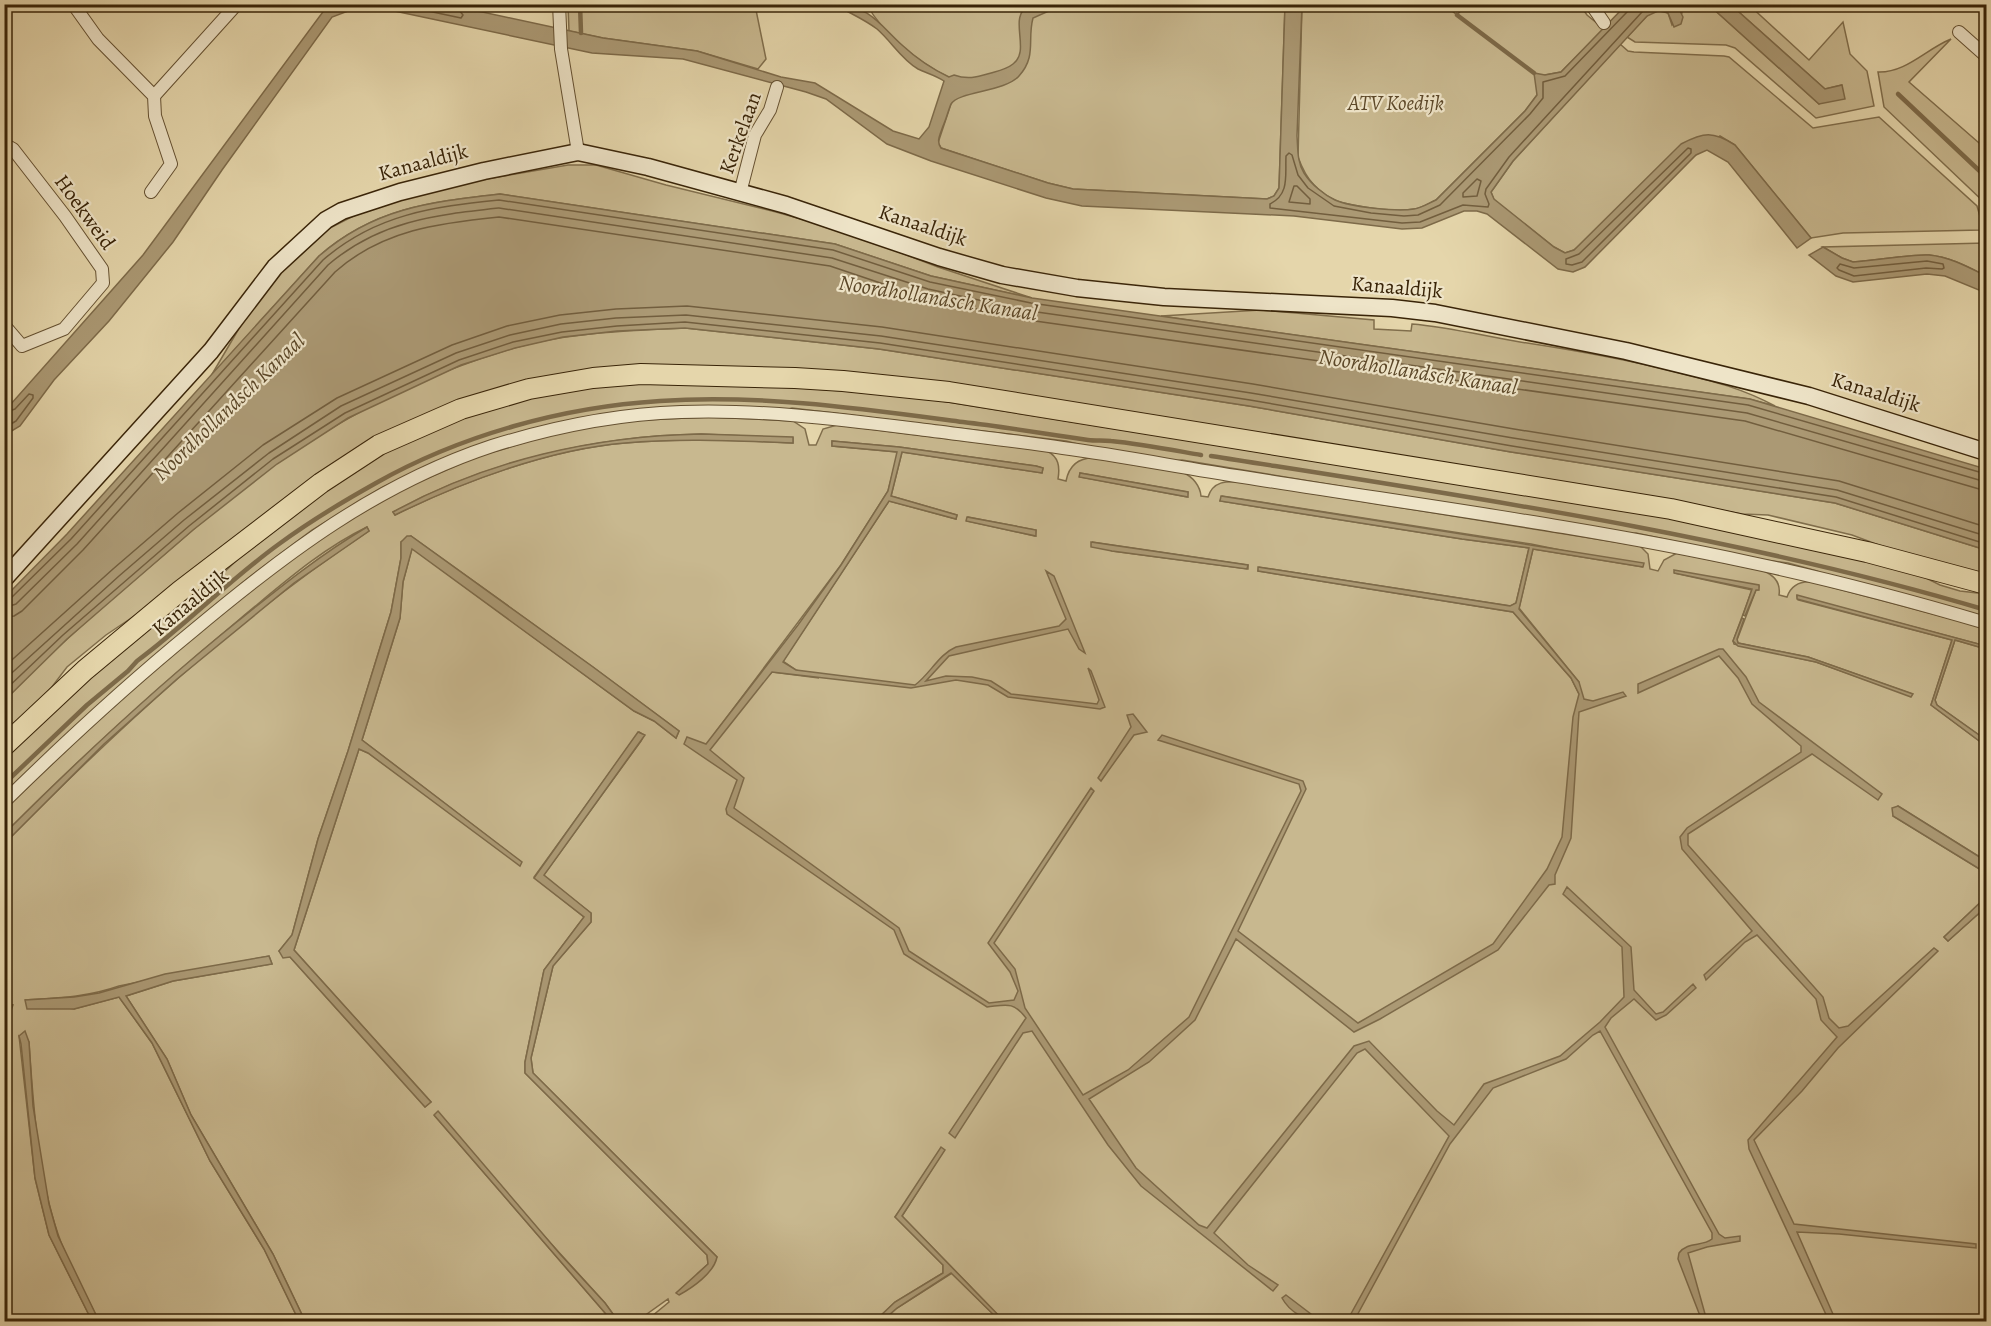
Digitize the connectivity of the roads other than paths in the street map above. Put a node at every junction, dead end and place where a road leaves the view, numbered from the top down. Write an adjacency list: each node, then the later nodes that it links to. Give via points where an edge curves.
1 (73, 4): 9 (street, via 98,39)
2 (237, 4): 9 (street)
3 (559, 4): 11 (street, via 561,48)
4 (1591, 4): 5 (street)
5 (1604, 23)
6 (1959, 32): 7 (street)
7 (1986, 56)
8 (777, 87): 13 (street, Kerkelaan, via 756,135)
9 (154, 96): 12 (street, via 155,116 171,164)
10 (4, 144): 14 (street, Hoekweid, via 14,148 102,269 103,283 64,329 22,346)
11 (579, 152): 13 (street, Kanaaldijk); 16 (street, Kanaaldijk, via 400,192 326,220 275,267 211,351)
12 (151, 192)
13 (740, 193): 15 (street, Kanaaldijk, via 1002,275 1164,297 1435,313 1626,351 1809,396)
14 (4, 325)
15 (1986, 452)
16 (4, 579)
17 (1986, 584): 19 (main road, Kanaaldijk, via 1867,552 1671,509 949,392 834,381 641,374 529,389 461,409 379,445 321,483 180,591 85,670)
18 (1986, 623): 20 (street, Kanaaldijk, via 1745,561 1068,448 814,416 700,411 651,414 581,423 495,445 425,472 370,500 250,582 101,710)
19 (4, 746)
20 (4, 802)

